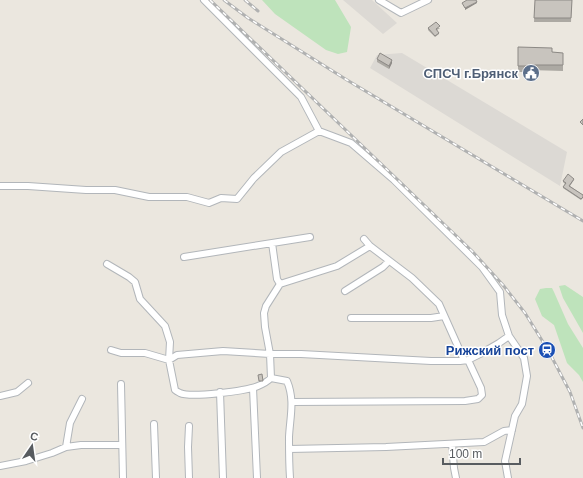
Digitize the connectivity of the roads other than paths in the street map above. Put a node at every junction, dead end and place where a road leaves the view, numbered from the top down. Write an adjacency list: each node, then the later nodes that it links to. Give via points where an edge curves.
1 (204, 0): 4 (street, via 301,97)
2 (379, 0): 3 (street, via 401,13)
3 (428, 0)
4 (319, 131): 5 (street, via 281,152 237,199 221,198 209,203 187,196 149,197 115,190); 17 (street, via 351,143 394,180 482,267 500,292 502,315)
5 (0, 186)
6 (310, 237): 8 (street)
7 (364, 239): 9 (street)
8 (272, 243): 10 (street); 13 (street, via 276,279)
9 (370, 246): 11 (street); 13 (street, via 337,266)
10 (184, 257)
11 (389, 261): 14 (street); 15 (street, via 400,267 432,296)
12 (106, 264): 20 (street, via 135,282 140,299 165,326 170,342)
13 (280, 284): 19 (street, via 264,313)
14 (345, 291)
15 (444, 316): 16 (street); 21 (street)
16 (350, 318)
17 (509, 336): 21 (street); 32 (street, via 524,358 527,376 522,404 515,416)
18 (111, 350): 20 (street, via 121,353 145,352)
19 (270, 354): 20 (street, via 223,351 177,355); 21 (street, via 431,361); 22 (street)
20 (169, 360): 26 (street, via 174,390 180,394)
21 (466, 360): 29 (street, via 481,388 482,396 478,399)
22 (271, 378): 25 (street); 29 (street, via 287,381)
23 (28, 383): 27 (street, via 17,392)
24 (121, 384): 34 (street)
25 (253, 388): 26 (street); 42 (street)
26 (220, 392): 41 (street)
27 (0, 396)
28 (82, 399): 35 (street, via 70,423)
29 (292, 402): 36 (street)
30 (154, 424): 39 (street)
31 (188, 426): 40 (street)
32 (512, 430): 33 (street, via 504,431 484,442); 45 (street, via 505,461)
33 (452, 444): 36 (street); 44 (street)
34 (122, 445): 35 (street); 38 (street)
35 (66, 447): 37 (street, via 39,457)
36 (289, 449): 43 (street)
37 (0, 466)
38 (123, 478)
39 (156, 478)
40 (189, 478)
41 (223, 478)
42 (257, 478)
43 (290, 478)
44 (456, 478)
45 (508, 478)

